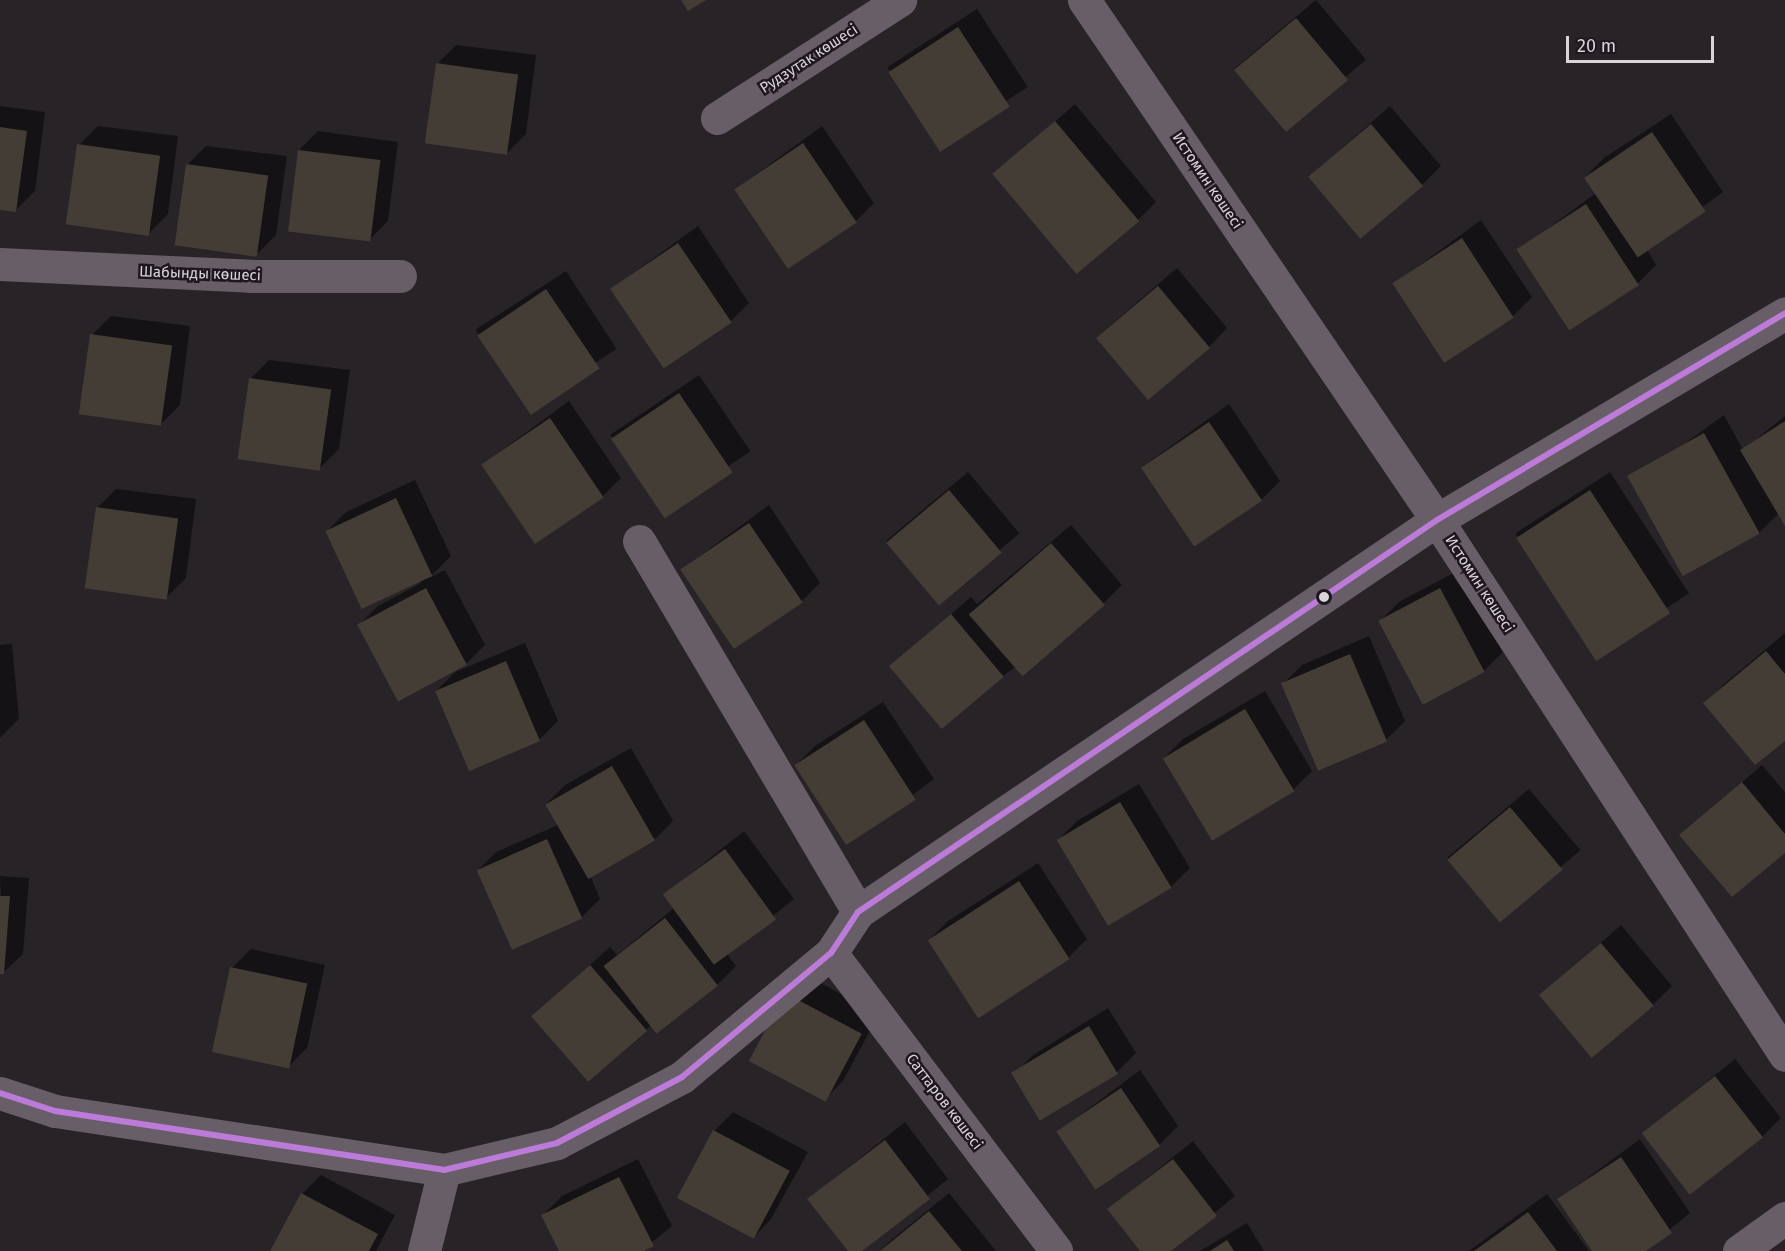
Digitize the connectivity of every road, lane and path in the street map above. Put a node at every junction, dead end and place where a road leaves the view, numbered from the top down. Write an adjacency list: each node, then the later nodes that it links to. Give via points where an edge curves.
1 (900, 0): 3 (street, Рудзутак көшесі)
2 (1084, 0): 7 (street, Истомин көшесі)
3 (717, 118)
4 (0, 264): 5 (street, Шабынды көшесі, via 251,276)
5 (400, 276)
6 (1785, 313): 7 (street)
7 (1437, 520): 9 (street); 11 (street, Истомин көшесі)
8 (639, 541): 9 (street)
9 (858, 912): 10 (street)
10 (831, 954): 13 (street, via 682,1077 557,1143); 16 (street, Саттаров көшесі)
11 (1785, 1055)
12 (0, 1093): 13 (street, via 55,1111)
13 (444, 1170): 15 (street)
14 (1785, 1218): 17 (street)
15 (424, 1251)
16 (1056, 1251)
17 (1738, 1251)

